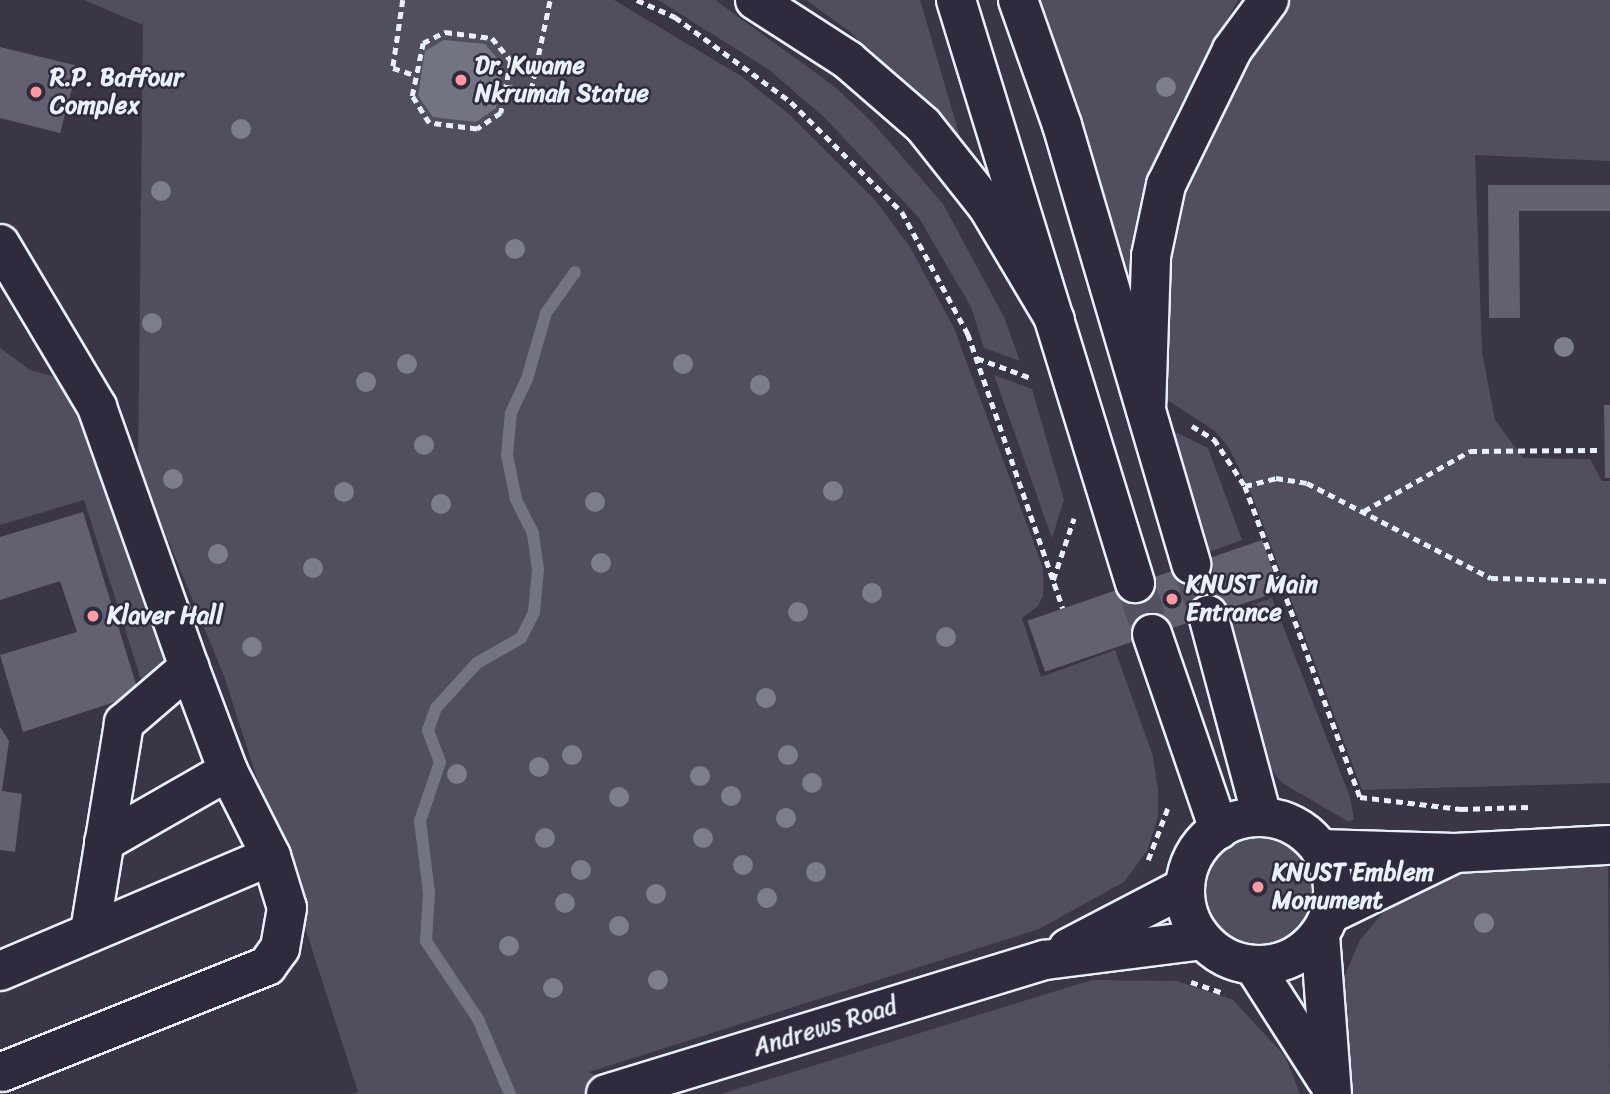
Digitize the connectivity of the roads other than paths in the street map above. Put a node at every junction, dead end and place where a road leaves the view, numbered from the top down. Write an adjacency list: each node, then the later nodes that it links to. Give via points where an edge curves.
1 (755, 0): 6 (main road, via 848,60 923,125 988,207)
2 (956, 0): 6 (main road)
3 (1018, 0): 7 (main road, via 1062,125)
4 (1269, 0): 7 (main road, via 1232,50 1166,185 1151,256)
5 (0, 244): 12 (main road, via 97,407)
6 (1055, 320): 9 (main road)
7 (1146, 410): 8 (main road)
8 (1191, 564)
9 (1135, 583)
10 (1208, 615): 14 (main road)
11 (1152, 634): 15 (main road)
12 (189, 667): 13 (main road); 16 (main road, via 124,722)
13 (228, 771): 16 (main road); 20 (main road)
14 (1262, 817): 15 (main road); 18 (main road, via 1285,821)
15 (1219, 830): 21 (main road, via 1195,854)
16 (104, 842): 23 (main road)
17 (1610, 845): 19 (main road)
18 (1320, 849): 19 (main road); 22 (main road, via 1331,868 1334,891)
19 (1455, 853): 22 (main road)
20 (271, 856): 23 (main road); 28 (main road, via 287,908 279,948 267,965)
21 (1185, 887): 24 (main road, via 1189,916); 25 (main road, Andrews Road)
22 (1325, 925): 26 (main road, via 1304,951 1283,962); 29 (main road)
23 (90, 931): 27 (main road)
24 (1203, 940): 25 (main road, Andrews Road); 26 (main road, via 1226,958)
25 (1045, 960): 30 (main road, Andrews Road)
26 (1254, 965): 29 (main road)
27 (0, 971)
28 (4, 1078)
29 (1330, 1088)
30 (606, 1094)

